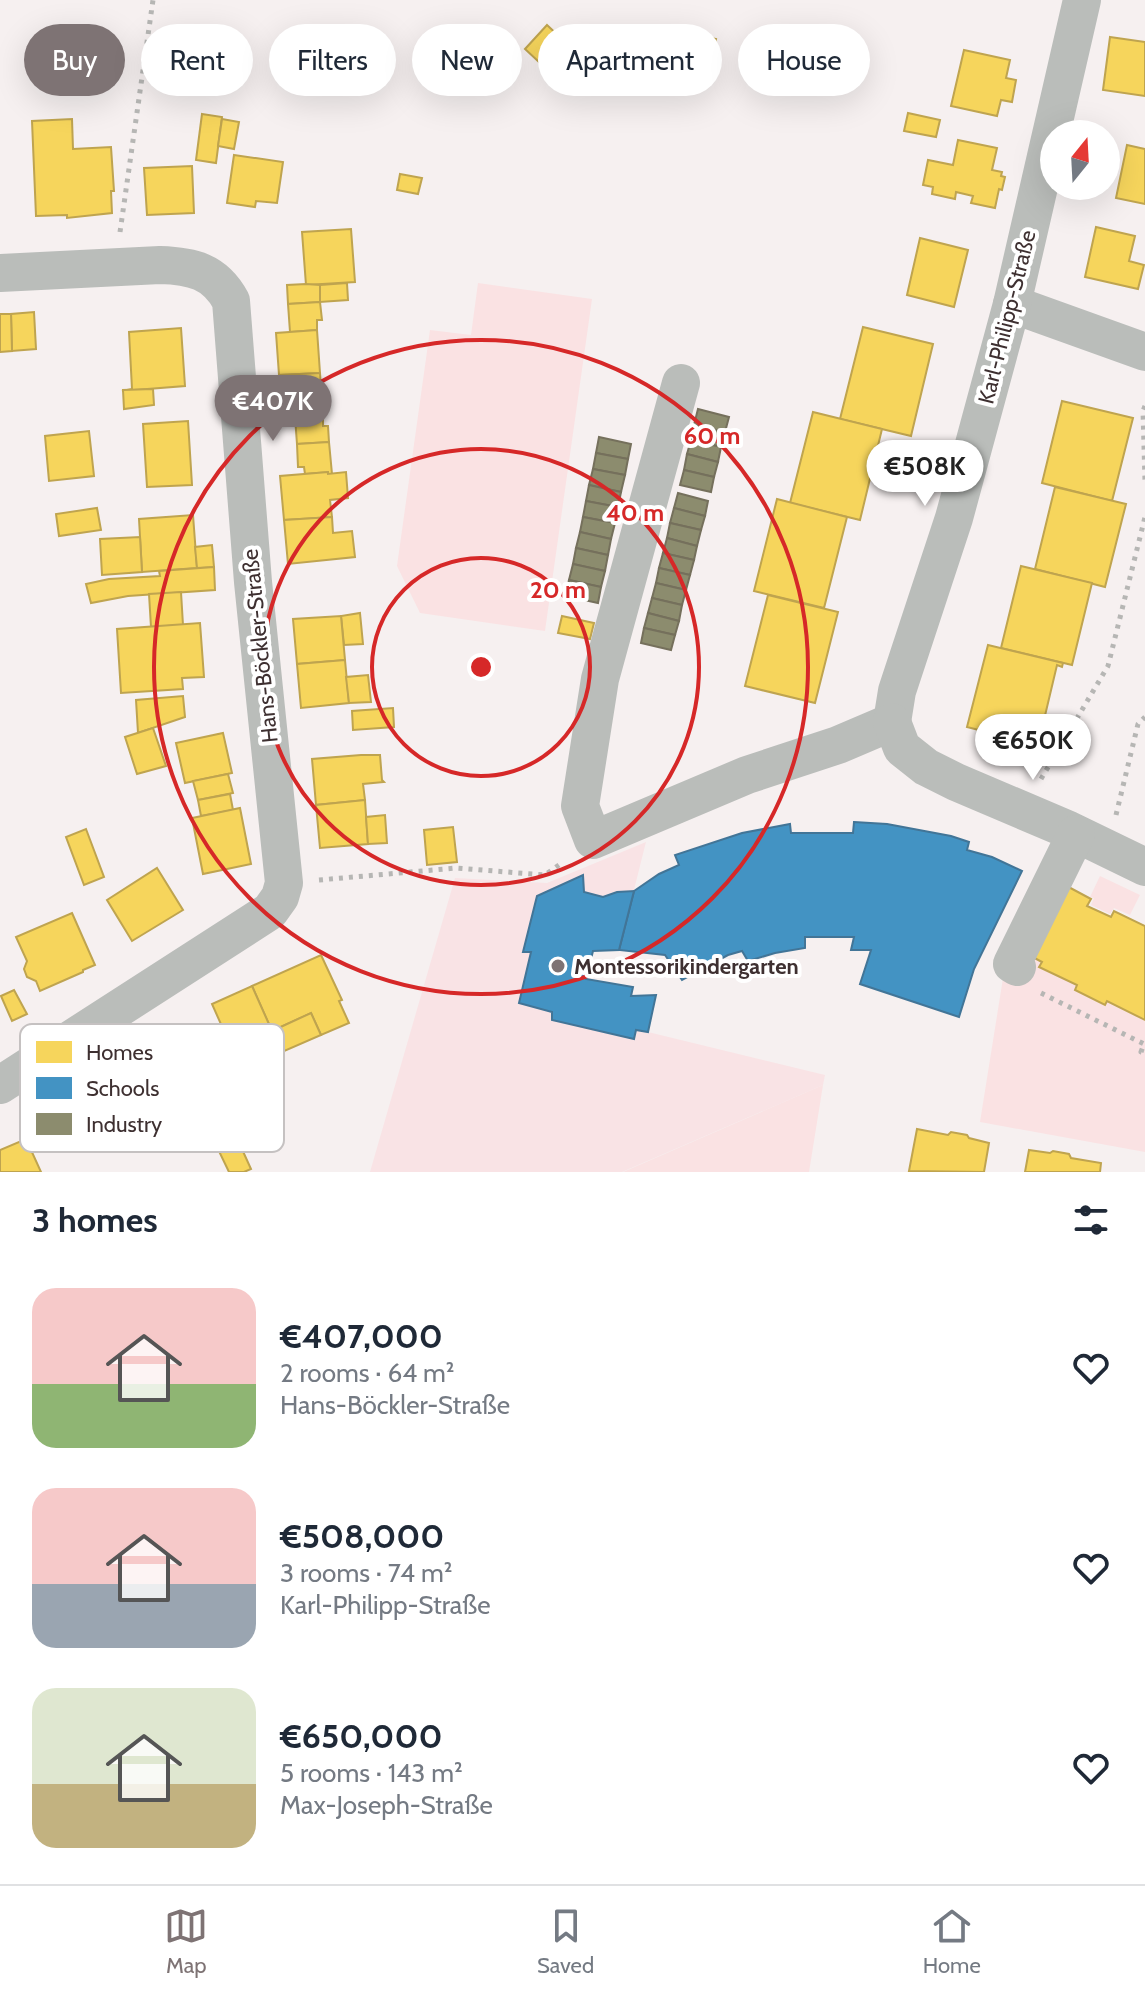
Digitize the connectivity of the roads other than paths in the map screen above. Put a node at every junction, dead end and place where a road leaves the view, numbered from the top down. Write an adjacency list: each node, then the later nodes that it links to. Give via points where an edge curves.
1 (1082, 0): 3 (street, Karl-Philipp-Straße)
2 (0, 273): 10 (street, Hans-Böckler-Straße, via 179,266 211,276 231,301 284,883 270,911)
3 (1012, 304): 4 (street); 6 (street, Karl-Philipp-Straße)
4 (1145, 352)
5 (681, 383): 6 (street, via 600,679 580,806 593,840)
6 (892, 722): 7 (street, via 902,748 926,767)
7 (1092, 842): 8 (street); 9 (street, via 1012,964)
8 (1145, 867)
9 (1028, 976)
10 (95, 1024)
11 (20, 1072): 12 (street, Hans-Böckler-Straße)
12 (0, 1085)

